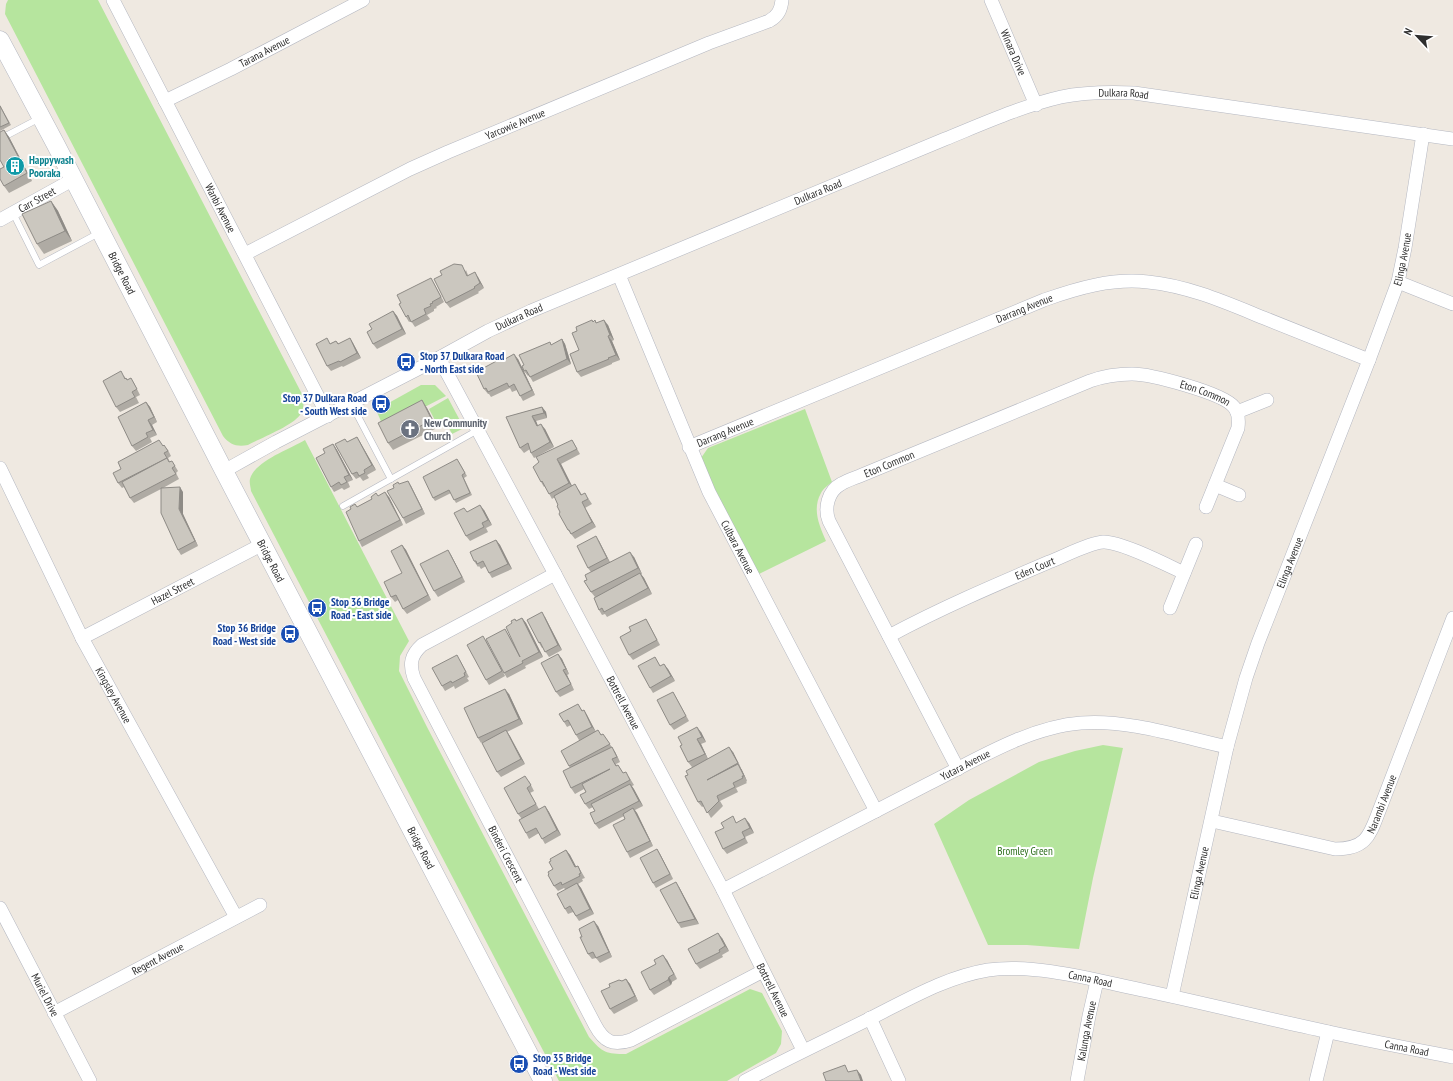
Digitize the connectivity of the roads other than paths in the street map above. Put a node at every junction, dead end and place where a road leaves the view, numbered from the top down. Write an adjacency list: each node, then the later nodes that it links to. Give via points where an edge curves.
1 (113, 0): 6 (street, Wanbi Avenue)
2 (363, 0): 6 (street, Tarana Avenue, via 231,70)
3 (782, 0): 15 (street, Yarcowie Avenue, via 776,18 427,161)
4 (991, 0): 7 (street, Winara Drive)
5 (0, 40): 8 (main road, Bridge Road, via 7,58)
6 (165, 101): 15 (street, Wanbi Avenue)
7 (1036, 105): 9 (street, Dulkara Road, via 1061,97 1114,92 1134,93); 16 (street, Dulkara Road, via 945,139)
8 (41, 117): 10 (lane); 12 (main road, Bridge Road)
9 (1423, 134): 11 (street, Dulkara Road); 17 (street, Elinga Avenue)
10 (0, 139)
11 (1453, 139)
12 (74, 179): 13 (street, Carr Street); 14 (main road, Bridge Road)
13 (4, 216): 14 (lane, via 38,265)
14 (100, 232): 28 (main road, Bridge Road)
15 (245, 254): 24 (street, Wanbi Avenue)
16 (619, 275): 19 (street, Dulkara Road, via 488,331); 26 (street, Culbara Avenue)
17 (1398, 282): 18 (street); 20 (street, Elinga Avenue)
18 (1453, 304)
19 (439, 358): 22 (street, Dulkara Road); 25 (street, Bottrell Avenue)
20 (1369, 360): 26 (street, Darrang Avenue, via 1185,288 1148,281 1098,284 1044,300); 42 (street, Elinga Avenue, via 1258,643)
21 (1268, 400): 23 (street, Eton Common)
22 (351, 403): 24 (street, Dulkara Road); 29 (lane)
23 (1237, 412): 30 (street, Eton Common, via 1238,428); 40 (street, Eton Common, via 1221,399 1163,378 1112,374 840,484 830,497 827,514)
24 (328, 416): 28 (street, Dulkara Road)
25 (478, 430): 29 (lane); 37 (street, Bottrell Avenue)
26 (689, 447): 44 (street, Culbara Avenue, via 709,492)
27 (0, 468): 41 (street, Kingsley Avenue)
28 (224, 471): 34 (main road, Bridge Road)
29 (390, 479): 32 (lane)
30 (1215, 485): 31 (street); 33 (street, Eton Common)
31 (1239, 495)
32 (342, 506)
33 (1206, 507)
34 (263, 544): 41 (street, Hazel Street); 59 (main road, Bridge Road)
35 (1196, 544): 36 (street)
36 (1184, 573): 38 (street); 40 (street, Eden Court, via 1121,546 1102,542 996,584)
37 (555, 574): 46 (street, Bottrell Avenue); 50 (street, Binderi Crescent, via 422,645 413,655 411,670 594,1025 608,1041 622,1043 632,1040)
38 (1170, 608)
39 (1453, 618): 45 (street, Narambi Avenue, via 1373,826 1363,842 1348,849 1335,849)
40 (889, 636): 43 (street, Eton Common)
41 (82, 638): 49 (street, Kingsley Avenue)
42 (1227, 747): 43 (street, Yutara Avenue, via 1137,727 1080,723 1027,735); 45 (street, Elinga Avenue)
43 (958, 769): 44 (street, Yutara Avenue)
44 (876, 811): 46 (street, Yutara Avenue)
45 (1212, 821): 52 (street, Elinga Avenue)
46 (723, 890): 50 (street, Bottrell Avenue)
47 (260, 905): 49 (street, Regent Avenue)
48 (0, 908): 53 (street, Muriel Drive)
49 (236, 917): 53 (street, Regent Avenue)
50 (763, 971): 56 (street, Bottrell Avenue)
51 (1097, 981): 52 (street, Canna Road); 54 (street, Canna Road, via 1028,969 989,970 949,980); 62 (street, Kalunga Avenue)
52 (1172, 996): 55 (street, Canna Road)
53 (54, 1013): 58 (street, Muriel Drive)
54 (870, 1018): 56 (street, Canna Road); 61 (street)
55 (1328, 1032): 57 (street, Canna Road); 63 (street)
56 (803, 1050): 60 (street, Canna Road)
57 (1453, 1057)
58 (90, 1081)
59 (543, 1081)
60 (744, 1081)
61 (900, 1081)
62 (1077, 1081)
63 (1316, 1081)

